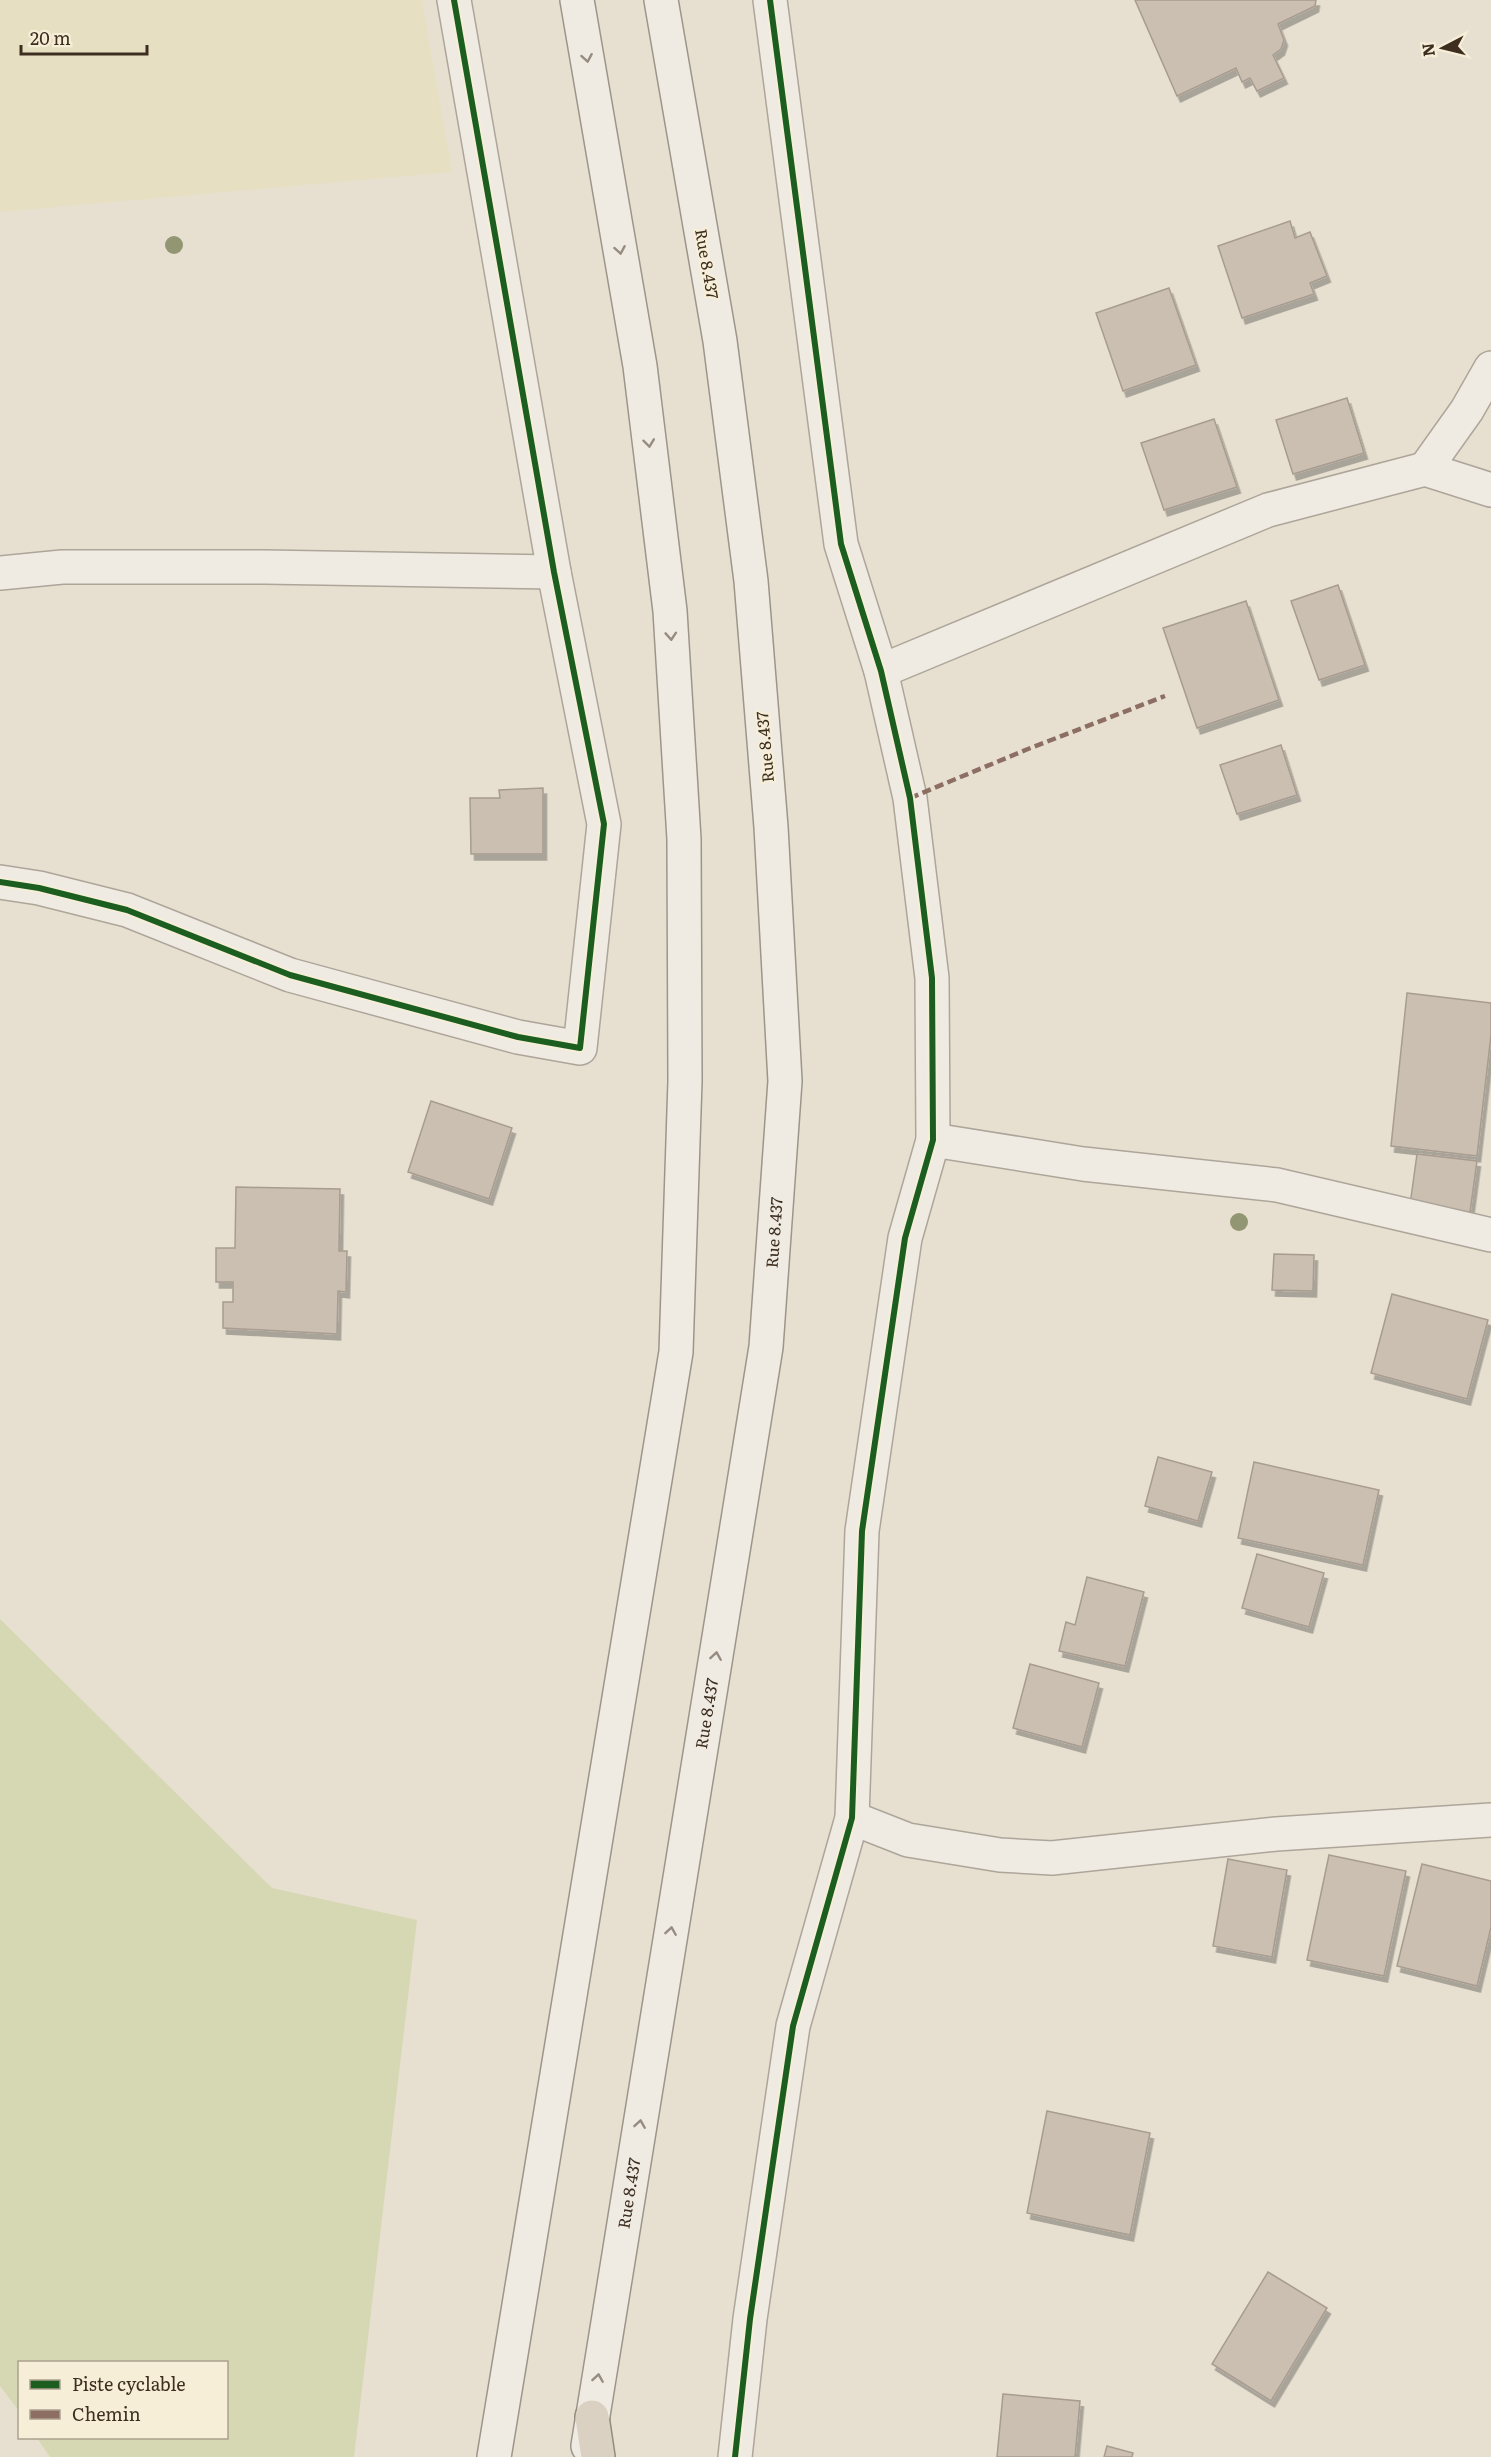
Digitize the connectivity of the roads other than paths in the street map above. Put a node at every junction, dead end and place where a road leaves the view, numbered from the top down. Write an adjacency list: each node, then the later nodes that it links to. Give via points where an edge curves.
1 (453, 0): 8 (street)
2 (577, 0): 17 (street, one-way to 17, via 640,366 670,611 684,839 685,1081 678,1305 676,1352)
3 (661, 0): 16 (street, Rue 8.437, one-way to 3, via 766,1347 785,1081 771,827 751,581 720,341)
4 (770, 0): 10 (street, via 840,544)
5 (1491, 368): 6 (street)
6 (1425, 469): 7 (street); 10 (street, via 1268,510)
7 (1491, 490)
8 (554, 572): 9 (street, via 62,567); 11 (street, via 604,824 580,1048 518,1037 290,975 127,910)
9 (0, 573)
10 (881, 671): 12 (street, via 910,798 932,978)
11 (0, 882)
12 (933, 1140): 13 (street, via 1083,1164 1277,1185); 14 (street, via 905,1238 862,1531)
13 (1491, 1235)
14 (852, 1818): 15 (street, via 908,1840 1000,1855 1052,1857 1276,1834); 20 (street, via 793,2026 750,2319)
15 (1491, 1820)
16 (592, 2417): 18 (street, Rue 8.437); 19 (highway)
17 (494, 2457)
18 (586, 2457)
19 (598, 2457)
20 (735, 2457)

